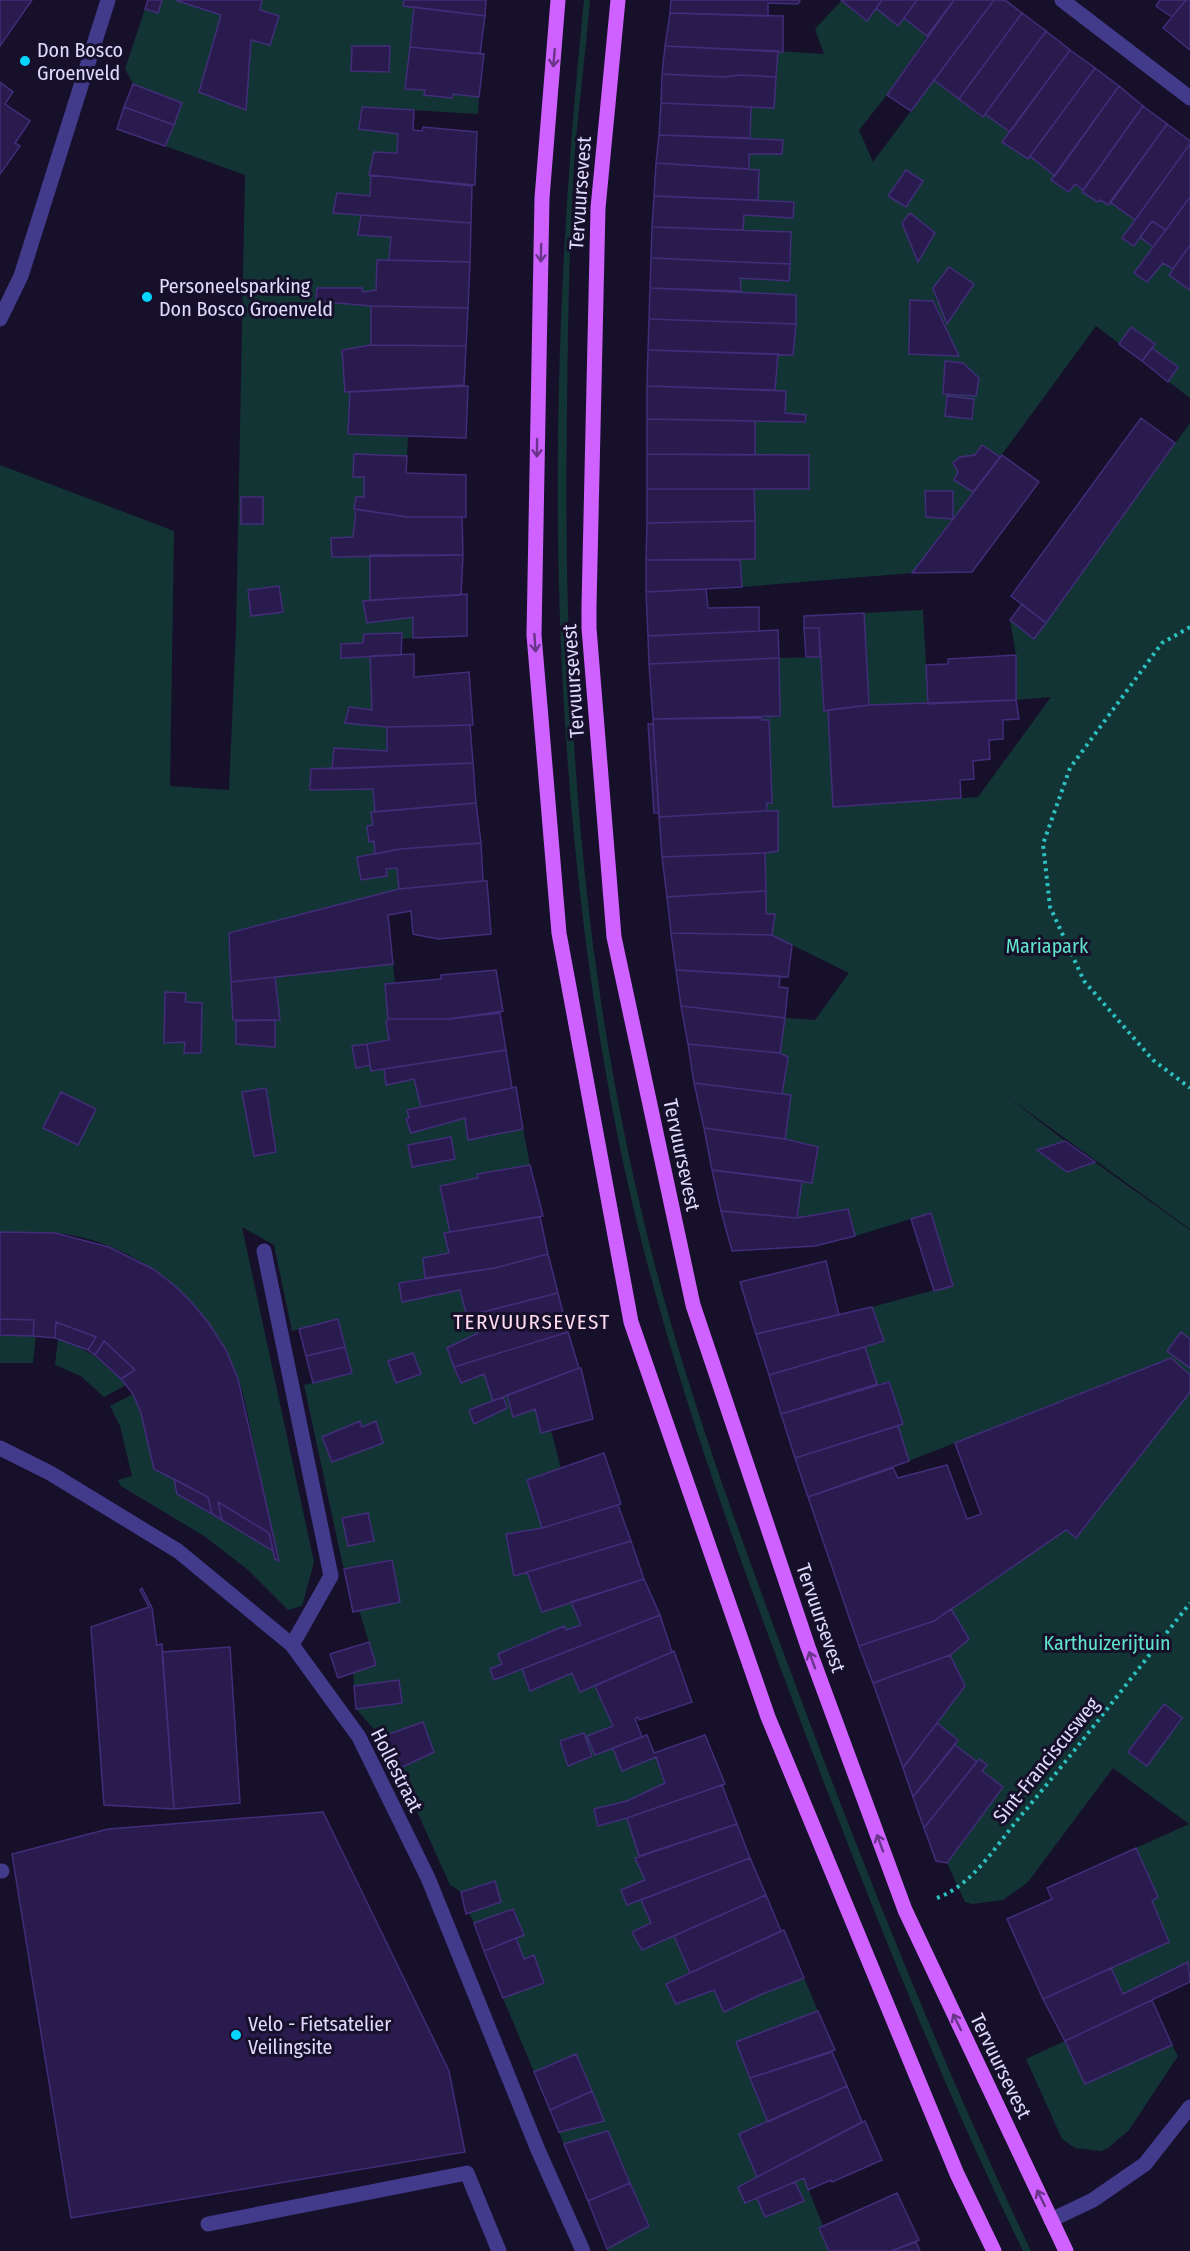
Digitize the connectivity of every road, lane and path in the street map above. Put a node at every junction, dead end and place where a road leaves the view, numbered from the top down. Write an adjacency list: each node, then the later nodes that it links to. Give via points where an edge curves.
1 (108, 0): 6 (street, via 21,276)
2 (558, 0): 19 (main road, Tervuursevest, one-way to 19, via 542,198 534,635 559,933 631,1322 768,1717 957,2174)
3 (618, 0): 13 (main road, Tervuursevest, one-way to 3, via 808,1647 693,1305 614,937 589,628 598,208)
4 (1062, 0): 5 (street)
5 (1190, 98)
6 (0, 319)
7 (1190, 627): 8 (path, via 1162,643 1070,768 1043,844 1050,907 1084,981 1153,1060)
8 (1190, 1088)
9 (264, 1251): 12 (street, via 331,1576)
10 (0, 1448): 12 (street, Hollestraat, via 50,1473 178,1551)
11 (1190, 1603): 13 (path, Sint-Franciscusweg, via 972,1875 948,1894)
12 (292, 1645): 18 (street, Hollestraat, via 358,1737 428,1878)
13 (905, 1910): 15 (main road, Tervuursevest, one-way to 13)
14 (1190, 2107): 15 (street, via 1145,2164 1093,2200)
15 (1051, 2220): 20 (main road, Tervuursevest)
16 (208, 2224): 17 (street, via 467,2173)
17 (499, 2251)
18 (583, 2251)
19 (994, 2251)
20 (1066, 2251)

